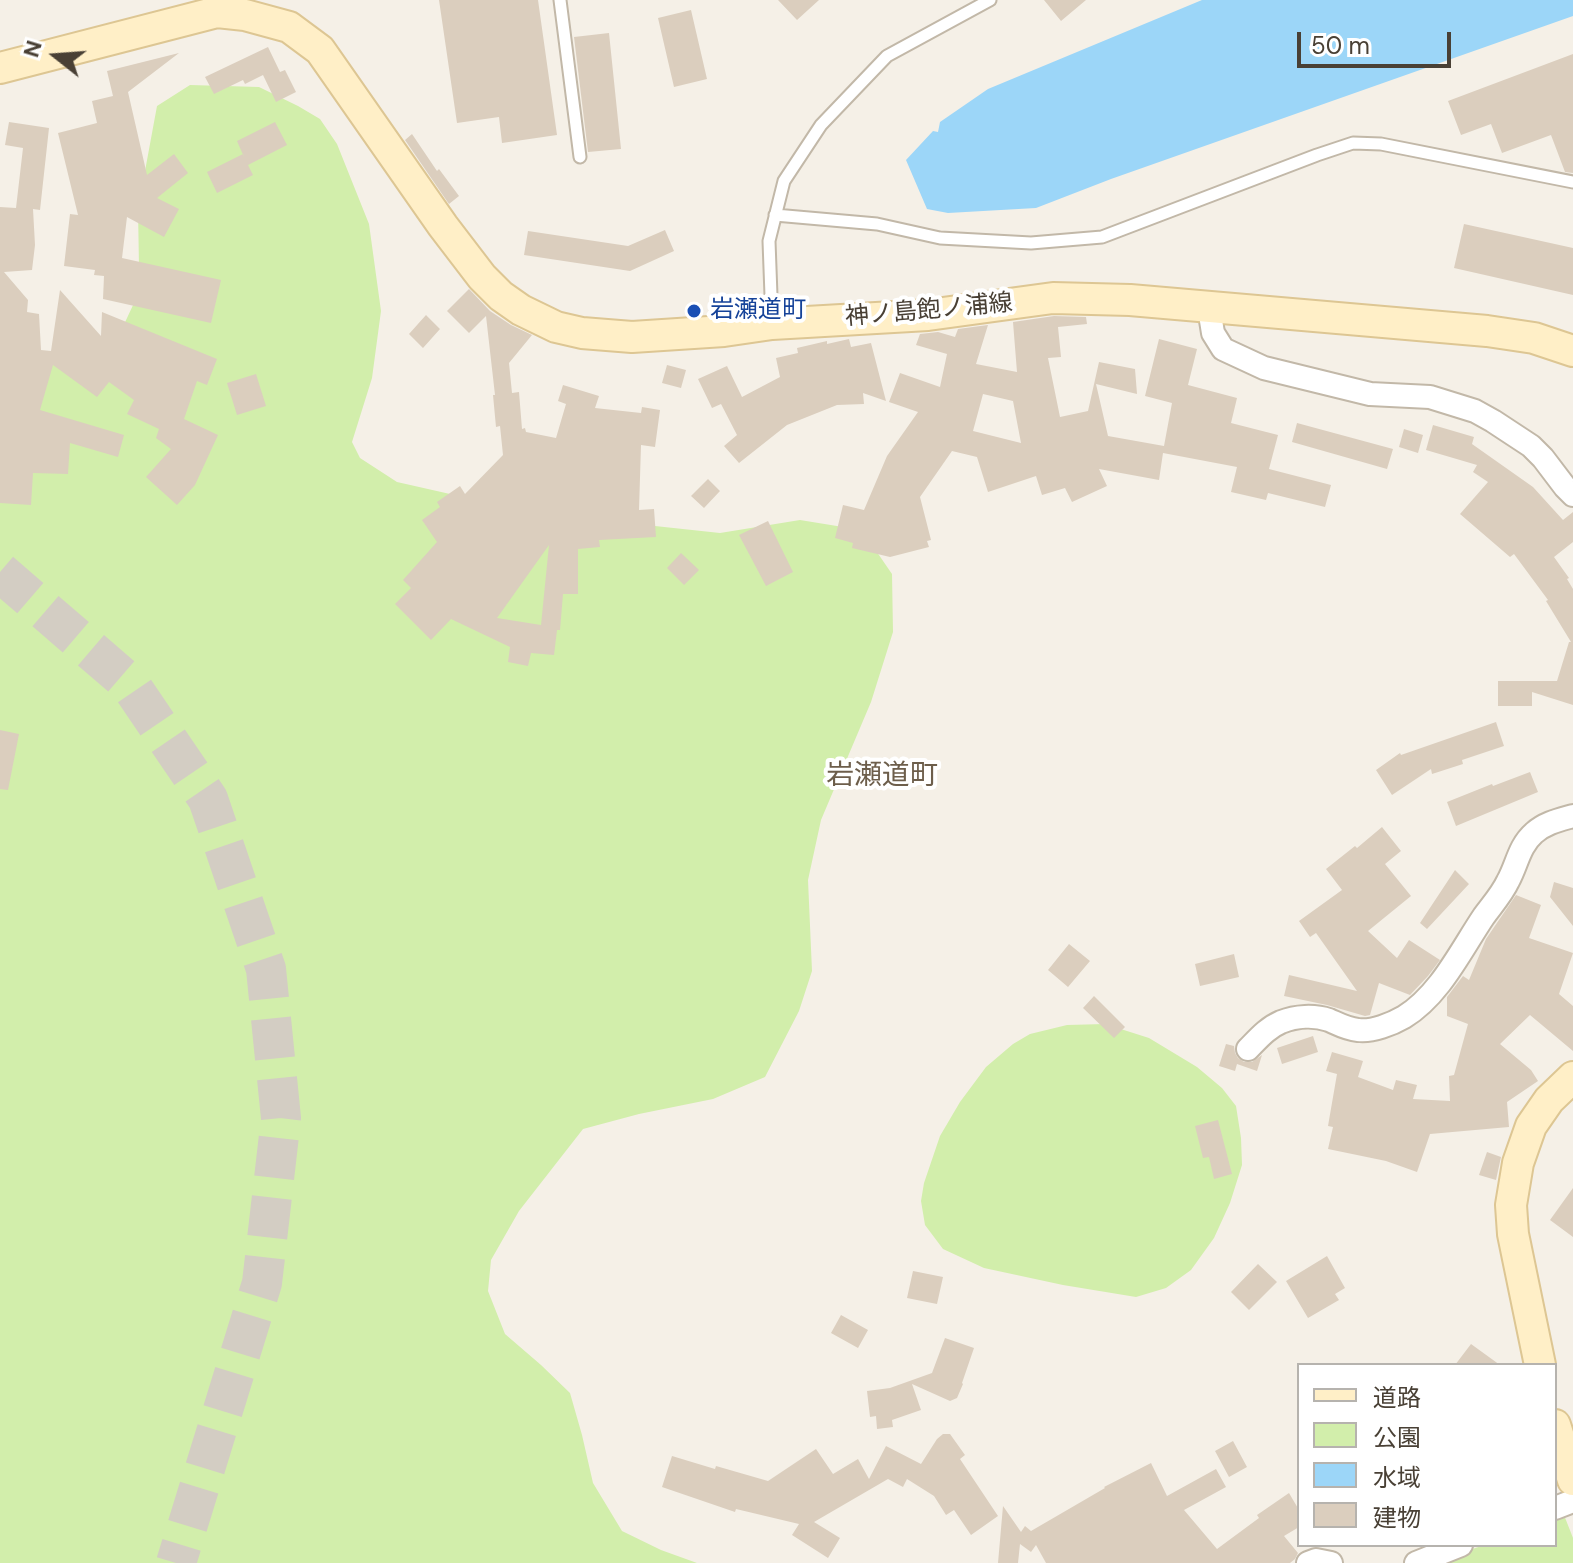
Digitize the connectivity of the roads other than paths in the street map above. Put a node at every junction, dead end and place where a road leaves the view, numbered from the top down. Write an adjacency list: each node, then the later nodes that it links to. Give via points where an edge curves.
1 (560, 0): 4 (lane)
2 (990, 0): 6 (lane, via 887,56 821,125 784,181)
3 (0, 68): 8 (main road, 神ノ島飽ノ浦線, via 217,12 289,27 320,50 482,277 521,310 556,327 616,337)
4 (580, 157)
5 (1573, 182): 6 (lane, via 1353,143 1102,237 1031,243 940,238 877,224)
6 (775, 215): 8 (lane, via 769,241)
7 (1209, 308): 8 (main road, 神ノ島飽ノ浦線, via 1053,298 928,315); 9 (main road, 神ノ島飽ノ浦線, via 1487,331); 10 (street, via 1213,333 1223,349 1264,368 1370,394 1430,397 1475,411 1531,446)
8 (772, 324)
9 (1573, 351)
10 (1573, 495)
11 (1573, 816): 12 (street, via 1550,823 1527,840 1507,884 1431,993 1407,1015 1364,1030 1296,1017 1266,1031)
12 (1248, 1049)
13 (1573, 1077): 14 (main road, via 1531,1126 1511,1205)
14 (1540, 1363)
15 (1557, 1431): 16 (main road)
16 (1573, 1480)
17 (1457, 1547): 18 (street)
18 (1428, 1560)
19 (1308, 1563): 20 (street)
20 (1331, 1563)

